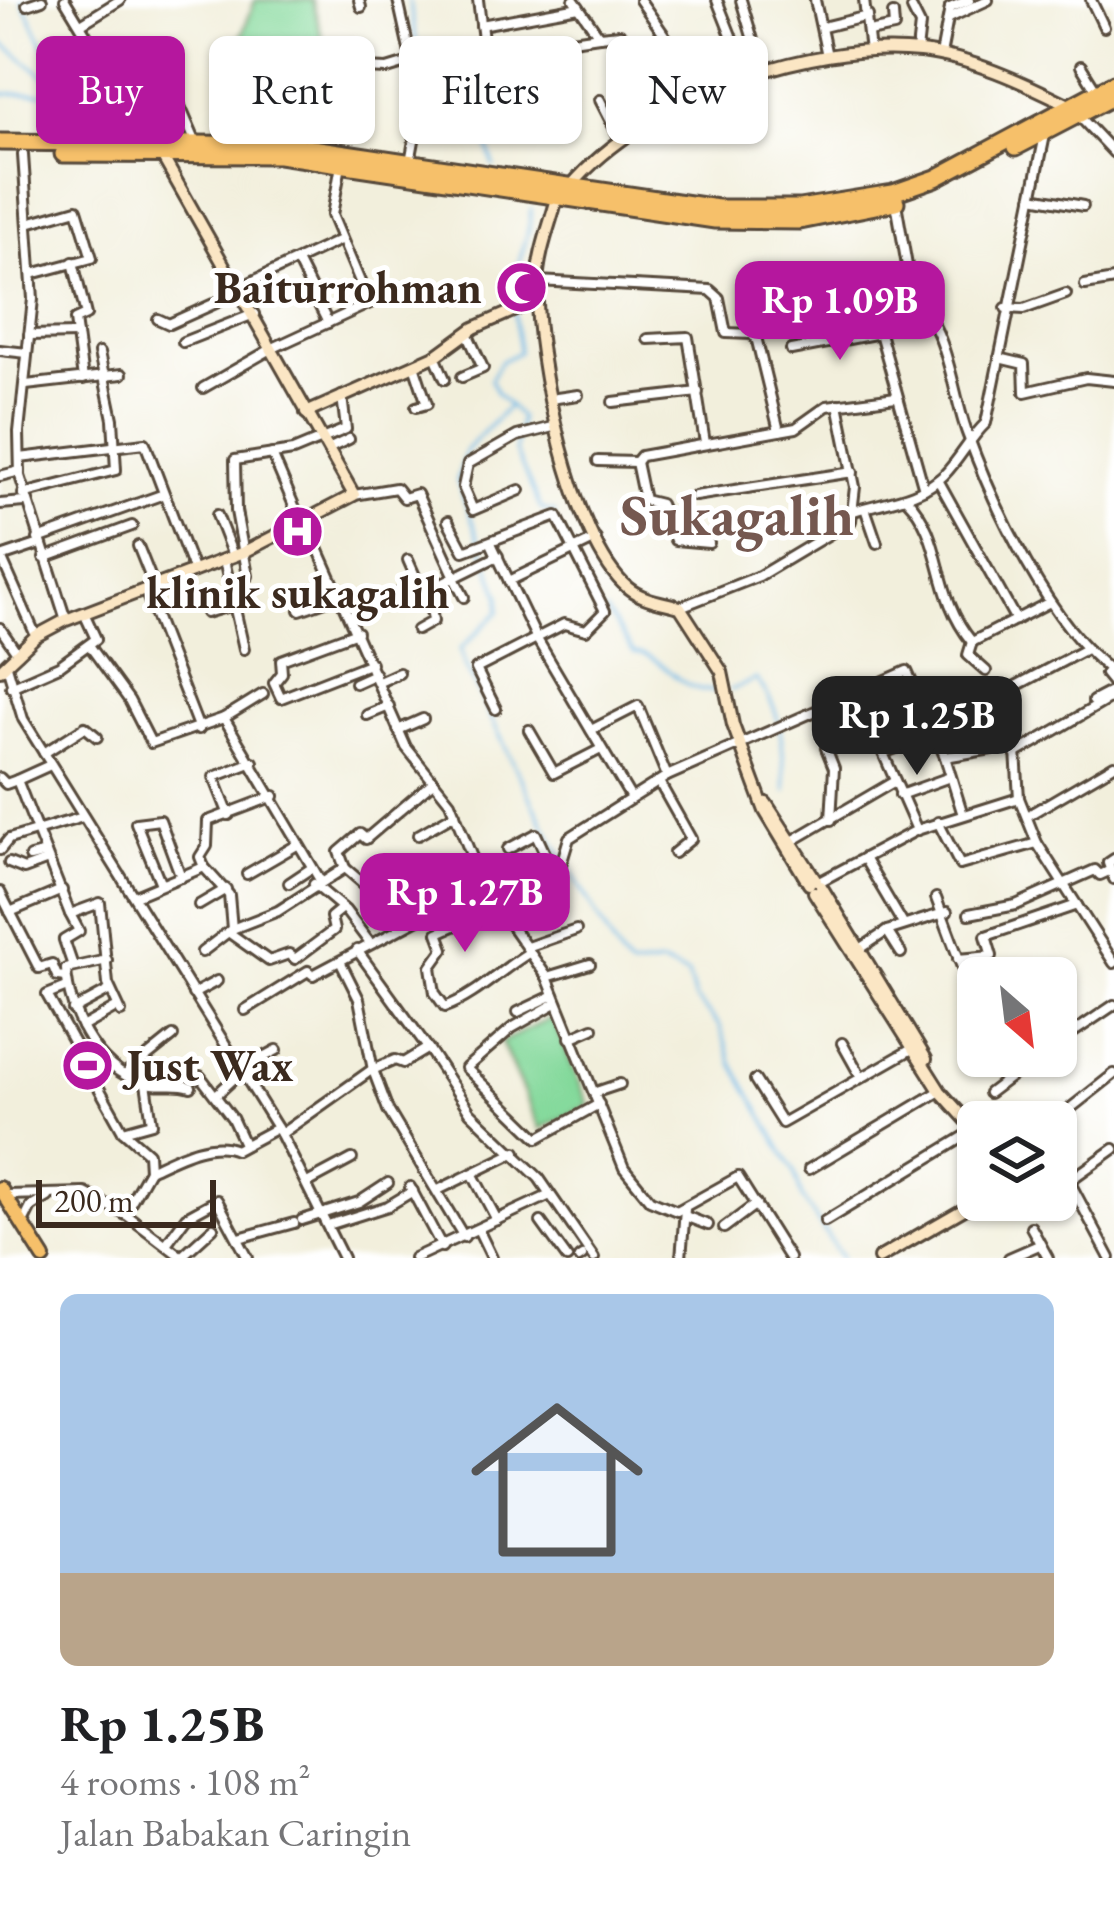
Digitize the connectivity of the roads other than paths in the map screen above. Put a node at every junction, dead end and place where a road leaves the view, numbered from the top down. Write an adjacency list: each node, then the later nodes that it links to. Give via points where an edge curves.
1 (42, 0): 15 (street)
2 (64, 0): 20 (street)
3 (120, 0): 20 (street)
4 (398, 0): 26 (street)
5 (478, 0): 21 (street)
6 (640, 0): 30 (street)
7 (717, 0): 31 (street)
8 (741, 0): 32 (street)
9 (815, 0): 22 (street)
10 (864, 0): 19 (street)
11 (988, 0): 13 (street)
12 (1091, 0): 23 (street)
13 (970, 2): 17 (street)
14 (576, 4): 21 (street); 28 (street)
15 (27, 5)
16 (912, 9): 34 (street, via 920,25)
17 (950, 10): 36 (street)
18 (893, 14): 24 (street, via 894,27)
19 (868, 16): 22 (street); 24 (street)
20 (81, 24): 25 (street)
21 (482, 25): 27 (street)
22 (823, 27): 37 (street)
23 (1104, 27)
24 (869, 32): 35 (street)
25 (88, 36)
26 (405, 36)
27 (483, 36)
28 (598, 36): 29 (street); 33 (street)
29 (622, 36)
30 (665, 36)
31 (730, 36)
32 (752, 36)
33 (582, 38)
34 (917, 51): 35 (street); 36 (street)
35 (870, 53): 37 (street)
36 (941, 55): 44 (street)
37 (827, 56): 39 (street)
38 (1081, 66): 41 (street)
39 (768, 73)
40 (1114, 83): 41 (highway)
41 (1093, 92): 42 (highway); 44 (highway)
42 (1114, 99)
43 (600, 100): 45 (street)
44 (1071, 109): 47 (highway); 54 (street); 59 (highway, via 964,166 831,206 717,208)
45 (606, 111)
46 (185, 118): 49 (street)
47 (1046, 130): 60 (street); 61 (highway)
48 (0, 142): 53 (highway)
49 (196, 143): 53 (highway); 57 (highway, via 292,145)
50 (153, 144): 53 (street)
51 (413, 144): 57 (street)
52 (613, 144): 59 (street)
53 (156, 149): 56 (highway); 58 (highway); 72 (street)
54 (1114, 152)
55 (0, 153): 56 (highway)
56 (23, 154): 63 (street)
57 (409, 163): 59 (highway)
58 (341, 165): 59 (highway); 64 (street, via 332,212)
59 (564, 190): 61 (highway, via 727,220 800,221); 68 (street)
60 (1031, 197): 62 (street); 77 (street)
61 (896, 202): 71 (street)
62 (1083, 206)
63 (28, 223): 66 (street, via 76,209 92,258); 67 (street)
64 (340, 240): 65 (street); 76 (street)
65 (297, 261): 72 (street); 80 (street)
66 (73, 262): 67 (street); 83 (street, via 86,315 75,320)
67 (32, 274): 84 (street)
68 (537, 280): 75 (street); 113 (street, via 710,290 726,333 758,341)
69 (1114, 280): 70 (street)
70 (1085, 285)
71 (909, 286): 82 (street, via 878,296); 114 (street, via 932,314)
72 (246, 287): 78 (street); 79 (street, via 170,324)
73 (405, 287): 76 (street)
74 (1066, 294): 77 (street)
75 (536, 301): 81 (street); 107 (street)
76 (369, 303): 80 (street)
77 (1006, 308): 93 (street)
78 (254, 314): 86 (street); 87 (street)
79 (158, 319)
80 (328, 322): 87 (street)
81 (467, 333): 92 (street); 97 (street, via 484,368)
82 (880, 333): 89 (street); 106 (street)
83 (77, 334): 84 (street); 98 (street)
84 (28, 335): 91 (street)
85 (648, 339): 103 (street, via 688,337)
86 (183, 342)
87 (273, 348): 102 (street); 111 (street)
88 (0, 350): 91 (street)
89 (791, 350)
90 (99, 352): 96 (street)
91 (27, 353): 101 (street)
92 (435, 356): 94 (street); 99 (street)
93 (1000, 358): 100 (street, via 1024,364 1025,392 1086,378); 114 (street, via 986,423)
94 (414, 365): 105 (street); 110 (street, via 427,404)
95 (122, 374): 96 (street)
96 (103, 376): 98 (street); 118 (street)
97 (462, 377)
98 (83, 379): 101 (street)
99 (445, 379)
100 (1114, 381)
101 (26, 385): 120 (street)
102 (203, 388)
103 (698, 392): 108 (street); 116 (street)
104 (578, 395): 107 (street)
105 (342, 396): 111 (street); 117 (street, via 346,430)
106 (896, 397): 109 (street); 127 (street)
107 (549, 399): 112 (street)
108 (614, 402)
109 (838, 404): 113 (street); 124 (street)
110 (416, 407)
111 (306, 412): 117 (street)
112 (553, 427): 128 (street, via 469,462 463,487 474,510); 140 (street)
113 (779, 431): 116 (street)
114 (969, 437): 126 (street); 161 (street)
115 (349, 440): 117 (street)
116 (705, 442): 121 (street)
117 (325, 444): 119 (street); 130 (street)
118 (116, 450): 120 (street); 129 (street, via 146,444); 132 (street, via 115,471)
119 (272, 454): 138 (street); 147 (street, via 235,460)
120 (20, 458): 123 (street)
121 (638, 459): 122 (street); 142 (street, via 644,500 660,504 675,540)
122 (598, 461)
123 (20, 470): 125 (street); 132 (street)
124 (853, 472): 131 (street); 135 (street)
125 (0, 476)
126 (938, 480): 127 (street); 169 (street)
127 (924, 489): 133 (street)
128 (520, 490)
129 (164, 494): 141 (street); 153 (street)
130 (355, 495): 138 (street); 155 (street, via 396,488 404,498 417,494)
131 (695, 496)
132 (24, 498): 134 (street); 141 (street)
133 (906, 498): 135 (street); 175 (street, via 927,522 943,596)
134 (0, 504)
135 (860, 510): 143 (street); 163 (street, via 792,559)
136 (217, 515): 147 (street)
137 (448, 521): 144 (street, via 461,549)
138 (304, 522): 147 (street); 159 (street)
139 (132, 526): 149 (street)
140 (597, 538): 146 (street); 163 (street, via 631,591)
141 (39, 542): 148 (street); 149 (street)
142 (710, 543)
143 (877, 543)
144 (484, 545): 146 (street, via 554,514); 150 (street)
145 (138, 547): 157 (street)
146 (574, 551): 156 (street); 174 (street, via 604,610 584,631 564,624)
147 (234, 556): 153 (street); 154 (street); 162 (street)
148 (0, 557): 152 (street)
149 (44, 558): 168 (street)
150 (490, 559): 155 (street); 156 (street)
151 (408, 560): 158 (street)
152 (2, 570): 173 (street)
153 (194, 572): 157 (street)
154 (248, 576)
155 (454, 578): 158 (street); 160 (street)
156 (509, 581): 174 (street)
157 (149, 588): 165 (street); 197 (street)
158 (421, 588): 167 (street); 171 (street, via 433,621)
159 (340, 596): 164 (street); 167 (street)
160 (464, 597)
161 (1050, 602): 169 (street); 178 (street)
162 (236, 604): 166 (street); 177 (street)
163 (680, 607): 203 (street, via 726,690)
164 (300, 610)
165 (84, 613): 168 (street); 176 (street, via 97,638)
166 (206, 613)
167 (350, 616): 172 (street)
168 (66, 620): 173 (street)
169 (1016, 620): 175 (street)
170 (0, 628): 179 (street)
171 (417, 629)
172 (357, 632): 180 (street); 180 (street, via 281,660 275,688 281,698)
173 (36, 636): 179 (street)
174 (537, 639): 193 (street, via 476,669); 200 (street)
175 (972, 642): 182 (street, via 968,655)
176 (89, 645): 187 (street); 197 (street, via 151,743)
177 (244, 649)
178 (1084, 650): 183 (street); 206 (street, via 1012,688)
179 (19, 655): 181 (street)
180 (370, 663): 185 (street)
181 (3, 668): 187 (street)
182 (986, 671)
183 (1112, 671): 189 (street, via 1105,674)
184 (399, 673): 185 (street)
185 (377, 678): 186 (street); 192 (street)
186 (355, 683)
187 (11, 687): 207 (street)
188 (856, 689): 201 (street, via 909,671); 203 (street, via 783,728); 208 (street)
189 (1114, 690): 191 (street); 206 (street)
190 (262, 694): 195 (street)
191 (1093, 701)
192 (388, 706): 194 (street); 198 (street)
193 (496, 709)
194 (368, 715)
195 (224, 718): 197 (street); 210 (street)
196 (423, 718): 198 (street)
197 (200, 729)
198 (398, 730): 218 (street)
199 (529, 730): 205 (street, via 556,773)
200 (591, 730): 205 (street); 215 (street, via 638,706)
201 (935, 734): 208 (street); 209 (street)
202 (97, 737): 207 (street, via 85,727)
203 (738, 741): 215 (street); 233 (street)
204 (826, 748): 228 (street, via 834,768)
205 (602, 749): 221 (street)
206 (1016, 750): 209 (street); 222 (street)
207 (44, 753): 227 (street)
208 (883, 753): 217 (street)
209 (945, 757): 213 (street)
210 (253, 761): 220 (street); 225 (street, via 214,776)
211 (1114, 764): 226 (street)
212 (48, 766): 216 (street)
213 (950, 777): 219 (street); 224 (street)
214 (0, 778): 216 (street)
215 (663, 779): 221 (street); 238 (street, via 692,839)
216 (17, 780): 230 (street)
217 (895, 781): 219 (street); 228 (street)
218 (434, 782): 223 (street); 247 (street, via 338,853)
219 (900, 795): 231 (street)
220 (274, 796): 225 (street); 235 (street)
221 (632, 798): 246 (street, via 569,838)
222 (1019, 798): 224 (street); 226 (street)
223 (455, 814): 232 (street); 244 (street)
224 (963, 814): 229 (street)
225 (229, 815): 245 (street, via 206,825)
226 (1027, 816): 234 (street)
227 (83, 817): 230 (street); 262 (street)
228 (831, 820): 233 (street)
229 (938, 822): 231 (street); 234 (street, via 960,866)
230 (38, 830): 237 (street, via 9,838); 240 (street)
231 (917, 830): 241 (street)
232 (418, 835)
233 (789, 843): 257 (street)
234 (1037, 843): 258 (street)
235 (297, 845): 248 (street); 249 (street)
236 (508, 849): 246 (street, via 536,834)
237 (0, 850)
238 (674, 853)
239 (30, 857): 240 (street)
240 (47, 857): 243 (street, via 24,869); 260 (street)
241 (864, 858): 257 (street); 272 (street)
242 (1114, 859): 250 (street)
243 (9, 862)
244 (475, 866): 252 (street); 256 (street)
245 (204, 867): 251 (street); 259 (street)
246 (560, 867): 267 (street)
247 (344, 868): 253 (street); 273 (street)
248 (310, 869): 253 (street); 254 (street)
249 (247, 874)
250 (1112, 875): 258 (street, via 1095,870)
251 (181, 877): 255 (street); 255 (street, via 160,820 136,823)
252 (453, 878)
253 (317, 882): 266 (street); 276 (street)
254 (289, 883)
255 (161, 884): 262 (street)
256 (483, 885): 267 (street); 273 (street)
257 (816, 885): 280 (street)
258 (1064, 885): 265 (street); 271 (street)
259 (226, 889): 264 (street); 276 (street)
260 (62, 890): 268 (street); 270 (street)
261 (0, 892): 268 (street)
262 (135, 896): 294 (street)
263 (936, 898): 269 (street)
264 (199, 905)
265 (1077, 905): 284 (street, via 986,936 992,956); 287 (street)
266 (342, 908): 276 (street, via 325,941 295,959 269,962); 277 (street)
267 (499, 910): 279 (street); 279 (street, via 438,933 444,949 431,962 435,993 446,1008 469,998)
268 (10, 912): 292 (street, via 39,968 52,964)
269 (944, 913): 272 (street); 283 (street)
270 (70, 914): 285 (street, via 100,903); 289 (street, via 79,931 64,942)
271 (969, 914)
272 (903, 924): 275 (street)
273 (399, 927): 277 (street)
274 (576, 930): 279 (street)
275 (887, 931): 280 (street); 282 (street)
276 (231, 932): 281 (street)
277 (369, 942): 278 (street)
278 (357, 950): 286 (street); 306 (street)
279 (528, 950): 290 (street)
280 (857, 951): 307 (street); 312 (street)
281 (202, 952)
282 (901, 953)
283 (957, 957)
284 (981, 957)
285 (107, 960): 289 (street); 293 (street)
286 (341, 963): 298 (street, via 308,971); 309 (street, via 361,1003)
287 (1114, 963)
288 (590, 964): 290 (street)
289 (73, 967): 292 (street, via 66,968)
290 (547, 977): 295 (street)
291 (217, 981): 294 (street)
292 (67, 982): 297 (street); 326 (street, via 47,995)
293 (110, 990): 297 (street); 300 (street, via 118,1010)
294 (193, 994): 310 (street)
295 (555, 999): 299 (street); 304 (street); 324 (street, via 466,1068 538,1138)
296 (1114, 1005): 302 (street)
297 (73, 1010): 300 (street)
298 (244, 1010)
299 (518, 1012)
300 (82, 1027): 311 (street)
301 (592, 1028): 304 (street)
302 (1077, 1030)
303 (173, 1036): 311 (street)
304 (570, 1038): 320 (street)
305 (842, 1043): 315 (street)
306 (428, 1048): 309 (street); 331 (street, via 470,1112)
307 (912, 1049): 312 (street); 315 (street)
308 (277, 1050): 310 (street)
309 (373, 1070): 327 (street); 338 (street, via 394,1122)
310 (241, 1071): 322 (street); 327 (street)
311 (127, 1072): 317 (street)
312 (928, 1073): 319 (street)
313 (1114, 1074): 323 (street)
314 (1009, 1077): 321 (street)
315 (861, 1078): 316 (street, via 782,1123)
316 (755, 1080)
317 (146, 1083): 322 (street, via 200,1076); 326 (street, via 152,1123)
318 (620, 1084): 320 (street)
319 (940, 1091): 325 (street); 333 (street)
320 (596, 1092): 324 (street)
321 (989, 1093)
322 (216, 1096): 329 (street)
323 (1077, 1103)
324 (599, 1104): 343 (street, via 639,1189 657,1205)
325 (957, 1109)
326 (123, 1131): 334 (street, via 148,1153)
327 (279, 1131): 329 (street); 336 (street)
328 (957, 1143): 348 (street)
329 (244, 1144): 334 (street, via 206,1148)
330 (1114, 1150): 375 (street, via 1069,1180)
331 (516, 1152): 335 (street); 340 (street)
332 (352, 1159): 336 (street)
333 (809, 1169)
334 (149, 1170): 345 (street)
335 (473, 1175): 338 (street); 347 (street)
336 (307, 1183): 346 (street)
337 (388, 1184): 346 (street)
338 (438, 1190): 356 (street)
339 (67, 1192): 341 (street); 345 (street); 350 (street, via 36,1203)
340 (550, 1195): 347 (street); 370 (street)
341 (4, 1196): 350 (main road)
342 (756, 1204): 343 (street, via 735,1176); 353 (street); 361 (street)
343 (685, 1212): 351 (street); 371 (street)
344 (957, 1213): 372 (street)
345 (124, 1214): 358 (street)
346 (325, 1220): 357 (street); 360 (street, via 416,1192); 366 (street)
347 (497, 1220): 355 (street)
348 (825, 1221)
349 (541, 1222): 369 (street)
350 (23, 1223): 363 (main road)
351 (708, 1226)
352 (212, 1228): 362 (street)
353 (724, 1228)
354 (1030, 1228): 359 (street)
355 (478, 1229): 356 (street); 368 (street)
356 (464, 1237): 360 (street)
357 (239, 1238): 358 (street, via 216,1200 186,1217); 365 (street)
358 (168, 1245): 362 (street); 364 (street)
359 (1039, 1245): 373 (street); 374 (street)
360 (442, 1247): 367 (street)
361 (783, 1256)
362 (182, 1257)
363 (44, 1258)
364 (160, 1258)
365 (248, 1258)
366 (343, 1258)
367 (415, 1258)
368 (492, 1258)
369 (567, 1258)
370 (594, 1258)
371 (681, 1258)
372 (879, 1258)
373 (1009, 1258)
374 (1048, 1258)
375 (1110, 1258)

